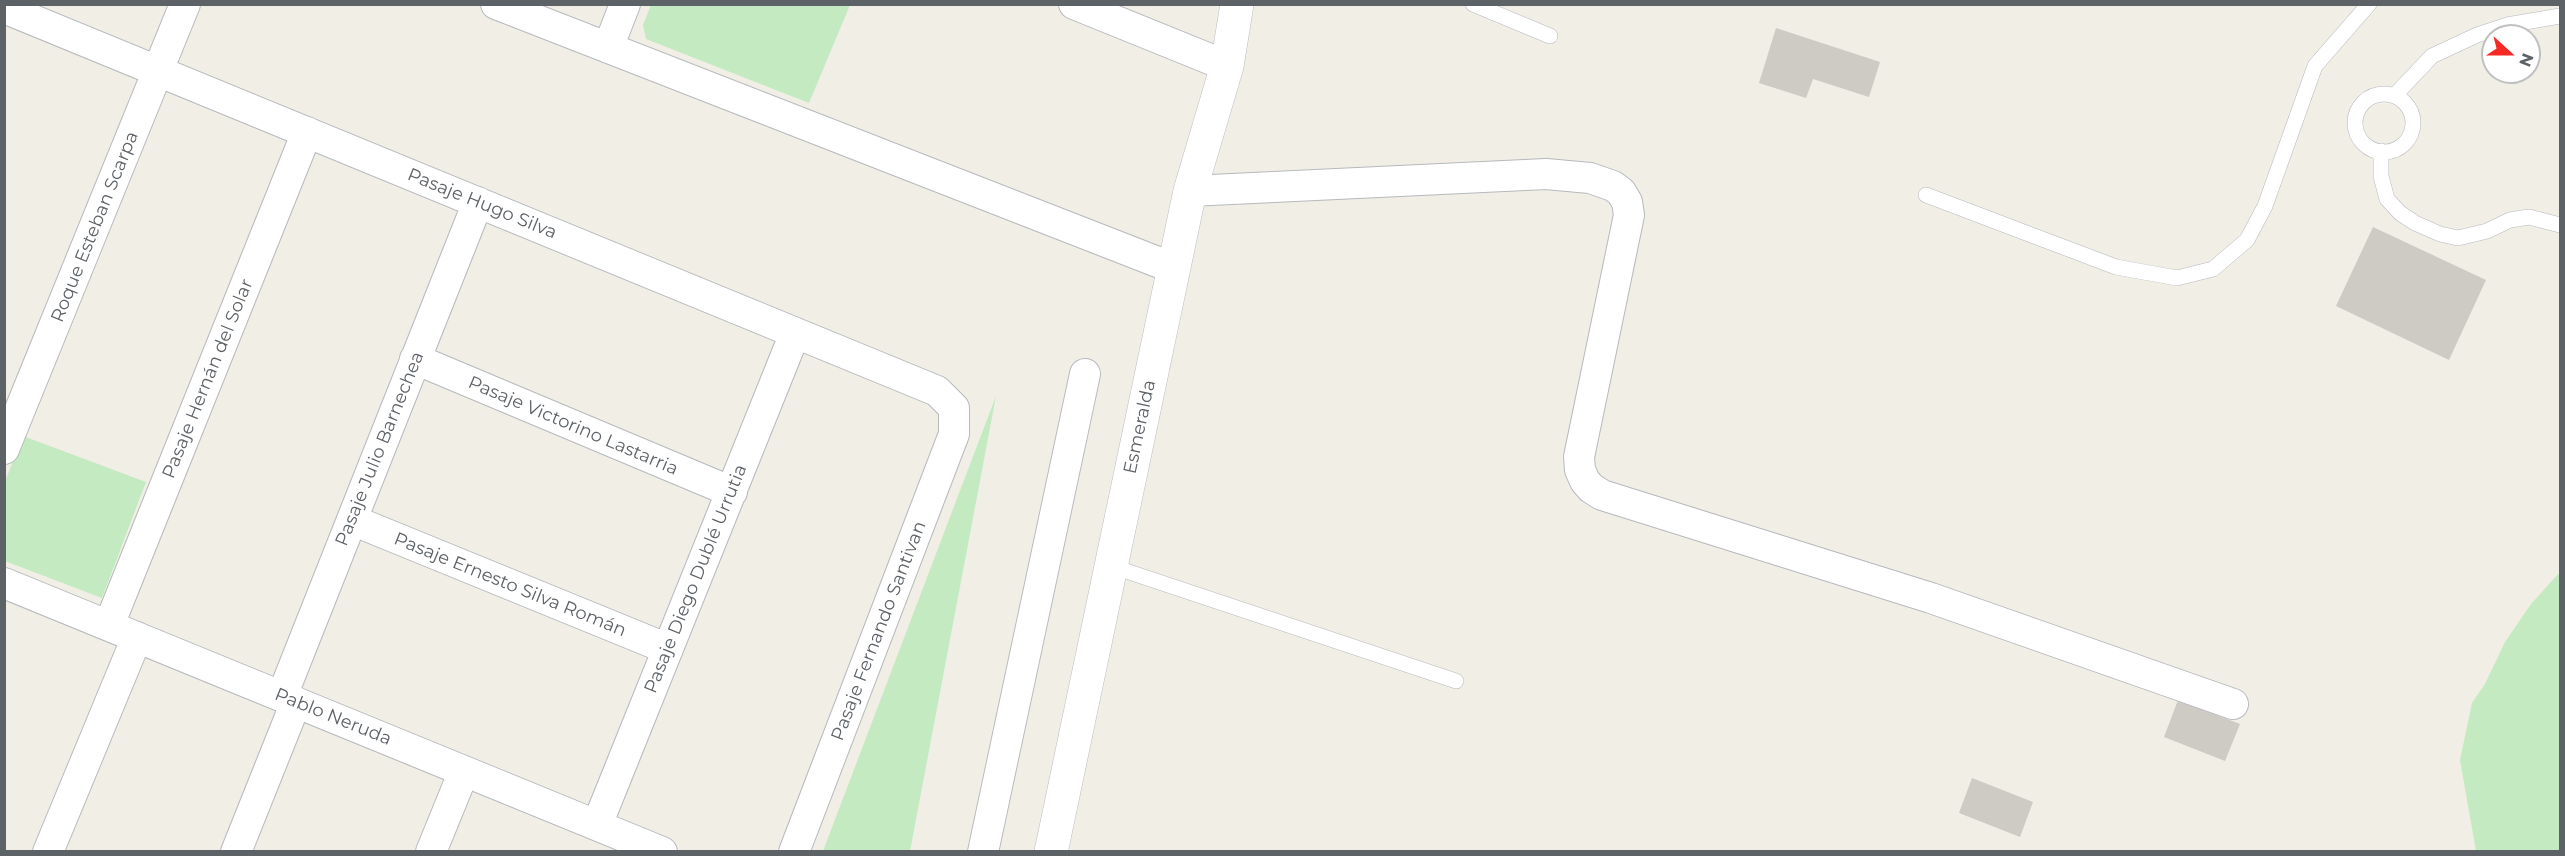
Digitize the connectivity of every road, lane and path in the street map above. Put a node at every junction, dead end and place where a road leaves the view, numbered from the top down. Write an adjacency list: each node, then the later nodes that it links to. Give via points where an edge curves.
1 (185, 4): 13 (street, Roque Esteban Scarpa)
2 (625, 4): 11 (street)
3 (1074, 4): 12 (street)
4 (1237, 4): 12 (street, Esmeralda)
5 (1473, 4): 10 (lane)
6 (2369, 4): 18 (lane, via 2315,66 2265,206 2247,240 2213,269 2177,278 2116,267)
7 (497, 5): 11 (street)
8 (4, 8): 13 (street, Pasaje Hugo Silva)
9 (2560, 16): 14 (lane, via 2477,34 2432,56)
10 (1550, 36)
11 (608, 48): 21 (street)
12 (1227, 66): 17 (street, Esmeralda)
13 (158, 71): 15 (street, Pasaje Hugo Silva); 26 (street, Roque Esteban Scarpa)
14 (2395, 94): 16 (lane, via 2413,114 2414,127 2399,148); 16 (lane, via 2369,97 2355,118 2362,143)
15 (307, 132): 19 (street, Pasaje Hugo Silva); 31 (street, Pasaje Hernán del Solar)
16 (2381, 152): 20 (lane, via 2381,176 2387,199 2407,218 2440,234 2458,238 2529,217)
17 (1190, 191): 21 (street, Esmeralda); 36 (street, via 1546,174 1590,178 1613,186 1628,202 1629,214 1579,457 1580,470 1591,488 1602,495 1931,598)
18 (1926, 195)
19 (477, 202): 22 (street, Pasaje Hugo Silva); 23 (street, Pasaje Julio Barnechea)
20 (2560, 225)
21 (1173, 268): 29 (street, Esmeralda)
22 (795, 333): 25 (street, Pasaje Hugo Silva, via 938,391); 27 (street, Pasaje Diego Dublé Urrutia)
23 (415, 359): 27 (street, Pasaje Victorino Lastarria); 28 (street, Pasaje Julio Barnechea)
24 (1085, 374): 44 (street)
25 (954, 408): 43 (street, Pasaje Fernando Santivan, via 954,434)
26 (4, 449)
27 (732, 492): 33 (street, Pasaje Diego Dublé Urrutia)
28 (352, 520): 33 (street, Pasaje Ernesto Silva Román); 35 (street, Pasaje Julio Barnechea)
29 (1111, 566): 34 (lane); 45 (street, Esmeralda)
30 (4, 583): 31 (street, Pablo Neruda)
31 (109, 625): 32 (street, Pablo Neruda)
32 (137, 637): 35 (street, Pablo Neruda); 39 (street)
33 (668, 649): 38 (street, Pasaje Diego Dublé Urrutia)
34 (1456, 681)
35 (289, 699): 37 (street, Pablo Neruda); 40 (street, Pasaje Julio Barnechea)
36 (2233, 704)
37 (464, 771): 38 (street, Pablo Neruda); 41 (street)
38 (611, 837): 42 (street, Pablo Neruda)
39 (48, 852)
40 (236, 852)
41 (431, 852)
42 (662, 852)
43 (794, 852)
44 (983, 852)
45 (1051, 852)

